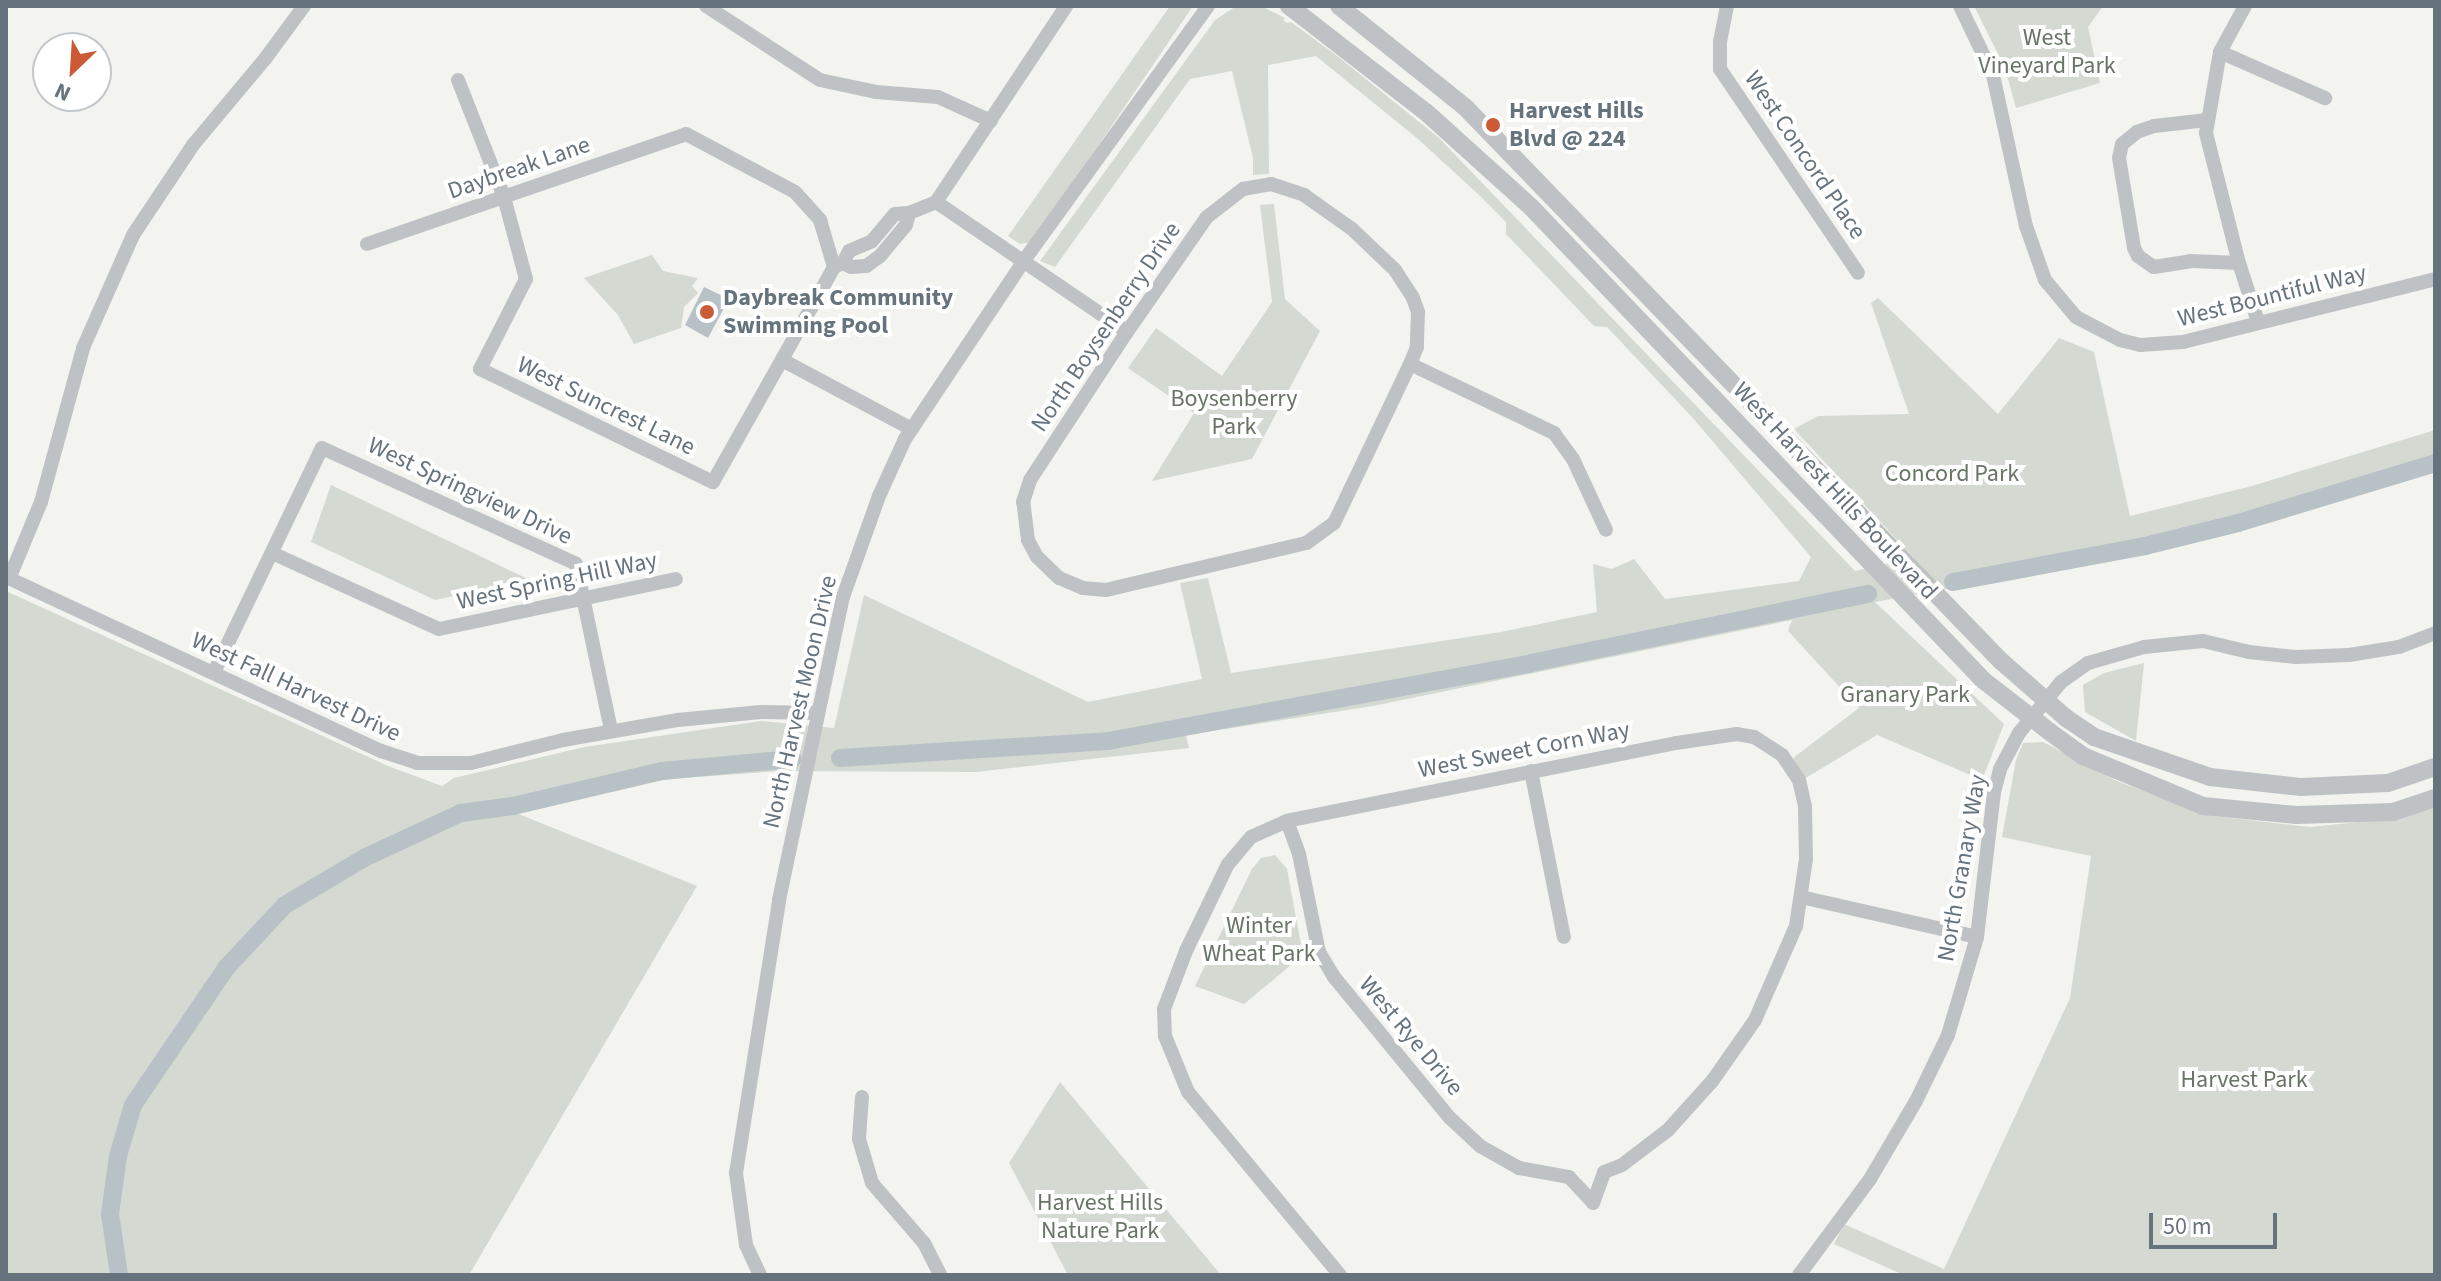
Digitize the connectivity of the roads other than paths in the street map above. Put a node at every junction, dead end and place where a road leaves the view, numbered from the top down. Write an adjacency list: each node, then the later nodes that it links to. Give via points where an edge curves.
1 (304, 6): 30 (street, via 193,145 133,235 83,348 41,502)
2 (706, 6): 14 (street, via 820,80 938,97)
3 (1066, 6): 14 (street)
4 (1208, 6): 18 (street, North Harvest Moon Drive)
5 (1289, 6): 37 (street, West Harvest Hills Boulevard, via 1427,113 1531,207 1881,577 1983,680)
6 (1339, 6): 35 (street, West Harvest Hills Boulevard, via 1465,107)
7 (1960, 6): 23 (street, West Bountiful Way, via 1993,75 2026,226 2045,280 2076,317 2140,345 2183,342)
8 (2245, 6): 10 (street)
9 (1725, 9): 21 (street, West Concord Place, via 1720,69)
10 (2220, 52): 12 (street); 13 (street)
11 (458, 80): 15 (street)
12 (2325, 98)
13 (2207, 120): 19 (street, via 2208,146); 19 (street, via 2154,126 2122,144 2119,158 2134,248 2154,267 2191,261)
14 (991, 121): 16 (street)
15 (504, 197): 17 (street, Daybreak Lane); 20 (street, Daybreak Lane, via 686,134 795,192 820,220); 25 (street, West Suncrest Lane, via 526,279 480,369 713,482)
16 (936, 202): 18 (street); 20 (street, via 895,214 872,241 849,251)
17 (367, 244)
18 (1025, 259): 24 (street); 27 (street, North Harvest Moon Drive)
19 (2239, 263): 23 (street)
20 (839, 265): 25 (street)
21 (1858, 273)
22 (2435, 279): 23 (street, West Bountiful Way)
23 (2258, 322)
24 (1127, 332): 26 (street, North Boysenberry Drive, via 1213,210 1243,189 1271,184 1328,210 1405,283 1419,327); 26 (street, North Boysenberry Drive, via 1030,480 1023,502 1026,531 1037,557 1059,578 1083,588 1106,590 1306,543 1334,523)
25 (782, 360): 27 (street)
26 (1410, 364): 28 (street, via 1554,433 1573,459)
27 (912, 429): 36 (street, North Harvest Moon Drive, via 879,496 843,597)
28 (1606, 530)
29 (272, 553): 32 (street, West Spring Hill Way, via 439,629); 32 (street, West Springview Drive, via 322,448 576,564); 34 (street)
30 (8, 576): 38 (street, West Fall Harvest Drive, via 381,751 417,763 471,763)
31 (676, 579): 32 (street, West Spring Hill Way)
32 (583, 598): 38 (street, West Springview Drive)
33 (2435, 633): 35 (street, North Granary Way, via 2399,647 2349,655 2296,657 2203,641 2144,647 2088,663)
34 (216, 668)
35 (2043, 702): 37 (street, North Granary Way); 39 (street, West Harvest Hills Boulevard, via 2094,737 2210,777 2315,787 2388,783)
36 (818, 713): 38 (street, West Fall Harvest Drive, via 739,713); 47 (street, North Harvest Moon Drive, via 779,900 736,1173 746,1245)
37 (2031, 719): 41 (street, West Harvest Hills Boulevard, via 2083,756 2203,806 2297,815 2393,812); 45 (street, North Granary Way, via 2009,747 1994,792)
38 (611, 730)
39 (2435, 767)
40 (1531, 771): 42 (street, West Sweet Corn Way); 43 (street, West Sweet Corn Way, via 1737,734 1754,737 1782,755 1803,792); 44 (street)
41 (2435, 798)
42 (1287, 821): 43 (street, West Rye Drive, via 1319,952 1334,977 1450,1118 1480,1146 1519,1168 1569,1177 1593,1203 1604,1172 1622,1165 1668,1130 1739,1043 1771,988 1796,926); 49 (street, West Sweet Corn Way, via 1251,837 1228,864 1169,993 1165,1036 1188,1092)
43 (1801, 897): 45 (street)
44 (1564, 937)
45 (1977, 937): 50 (street, North Granary Way, via 1957,1011 1927,1079 1870,1179)
46 (862, 1097): 48 (street, via 859,1139 872,1183 924,1243)
47 (760, 1275)
48 (940, 1275)
49 (1340, 1275)
50 (1799, 1275)

